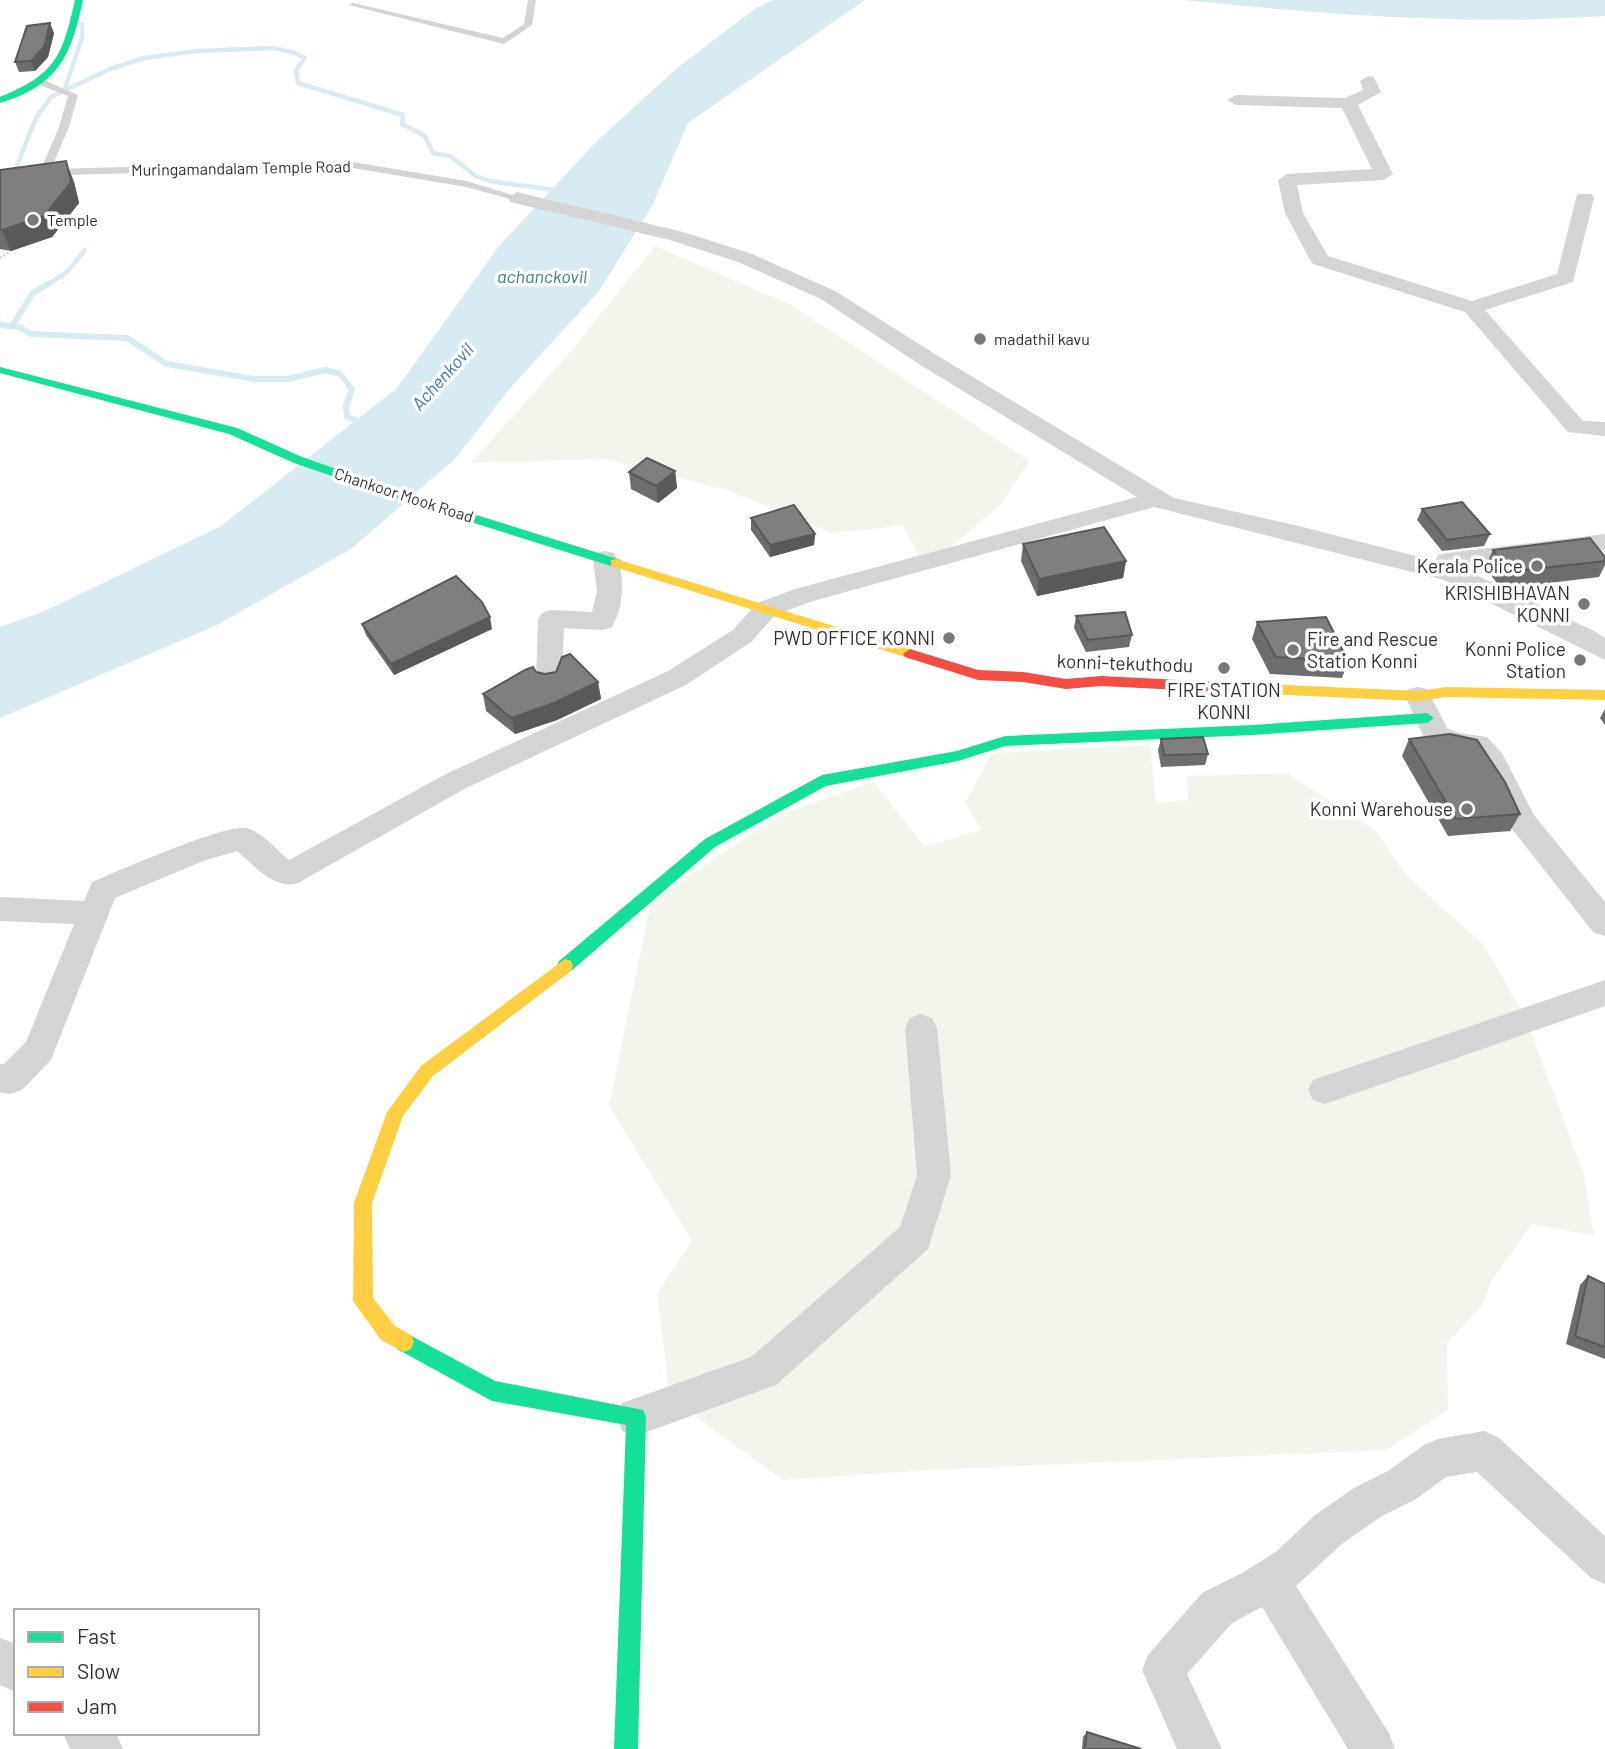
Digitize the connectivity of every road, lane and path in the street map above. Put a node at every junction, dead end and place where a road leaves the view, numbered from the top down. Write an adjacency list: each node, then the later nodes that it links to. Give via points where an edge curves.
1 (79, 0): 5 (main road, via 62,65)
2 (532, 0): 3 (lane, via 528,25 504,41)
3 (353, 5)
4 (1368, 81): 8 (street, via 1372,92)
5 (43, 83): 6 (main road); 9 (lane, via 73,95)
6 (0, 100)
7 (1236, 100): 8 (street)
8 (1348, 103): 15 (street, via 1384,174 1287,180 1294,213 1321,260)
9 (45, 172): 10 (lane, Muringamandalam Temple Road); 11 (lane, Muringamandalam Temple Road, via 348,164 467,184)
10 (0, 174)
11 (517, 198): 18 (street, via 676,236 745,258 828,295)
12 (1585, 198): 15 (street, via 1566,278)
13 (11, 251): 14 (path)
14 (0, 258)
15 (1472, 308): 17 (street, via 1576,427)
16 (0, 370): 20 (main road, Chankoor Mook Road, via 233,431 298,460)
17 (1605, 429)
18 (1157, 499): 23 (street); 24 (street, via 1453,574)
19 (1605, 542): 22 (street)
20 (579, 551): 21 (main road, konni-tekuthodu)
21 (605, 559): 23 (main road, konni-tekuthodu); 25 (street, via 610,590 603,621 551,619)
22 (1447, 561)
23 (766, 609): 27 (main road, konni-tekuthodu, via 978,675); 29 (street, via 742,636 677,678 456,781 286,875 242,838 103,890)
24 (1605, 651)
25 (549, 680)
26 (1605, 695): 27 (main road, konni-tekuthodu, via 1446,692)
27 (1422, 707): 30 (street, via 1437,735 1456,743 1477,744 1492,760 1522,821); 35 (main road, via 1253,730 1005,741 958,755 822,781 710,843 579,955 427,1071 396,1112 363,1203 363,1301 388,1333 492,1391)
28 (0, 909): 29 (street)
29 (94, 913): 33 (street, via 39,1050 10,1080)
30 (1605, 923)
31 (1605, 993): 34 (street)
32 (921, 1028): 35 (street, via 934,1175 915,1237 763,1372)
33 (0, 1077)
34 (1325, 1090)
35 (636, 1417): 40 (main road)
36 (1605, 1564): 37 (street, via 1484,1451 1438,1459 1329,1529)
37 (1269, 1580): 41 (street, via 1217,1608 1163,1670); 42 (street)
38 (87, 1735): 39 (street)
39 (101, 1749)
40 (626, 1749)
41 (1200, 1749)
42 (1373, 1749)

